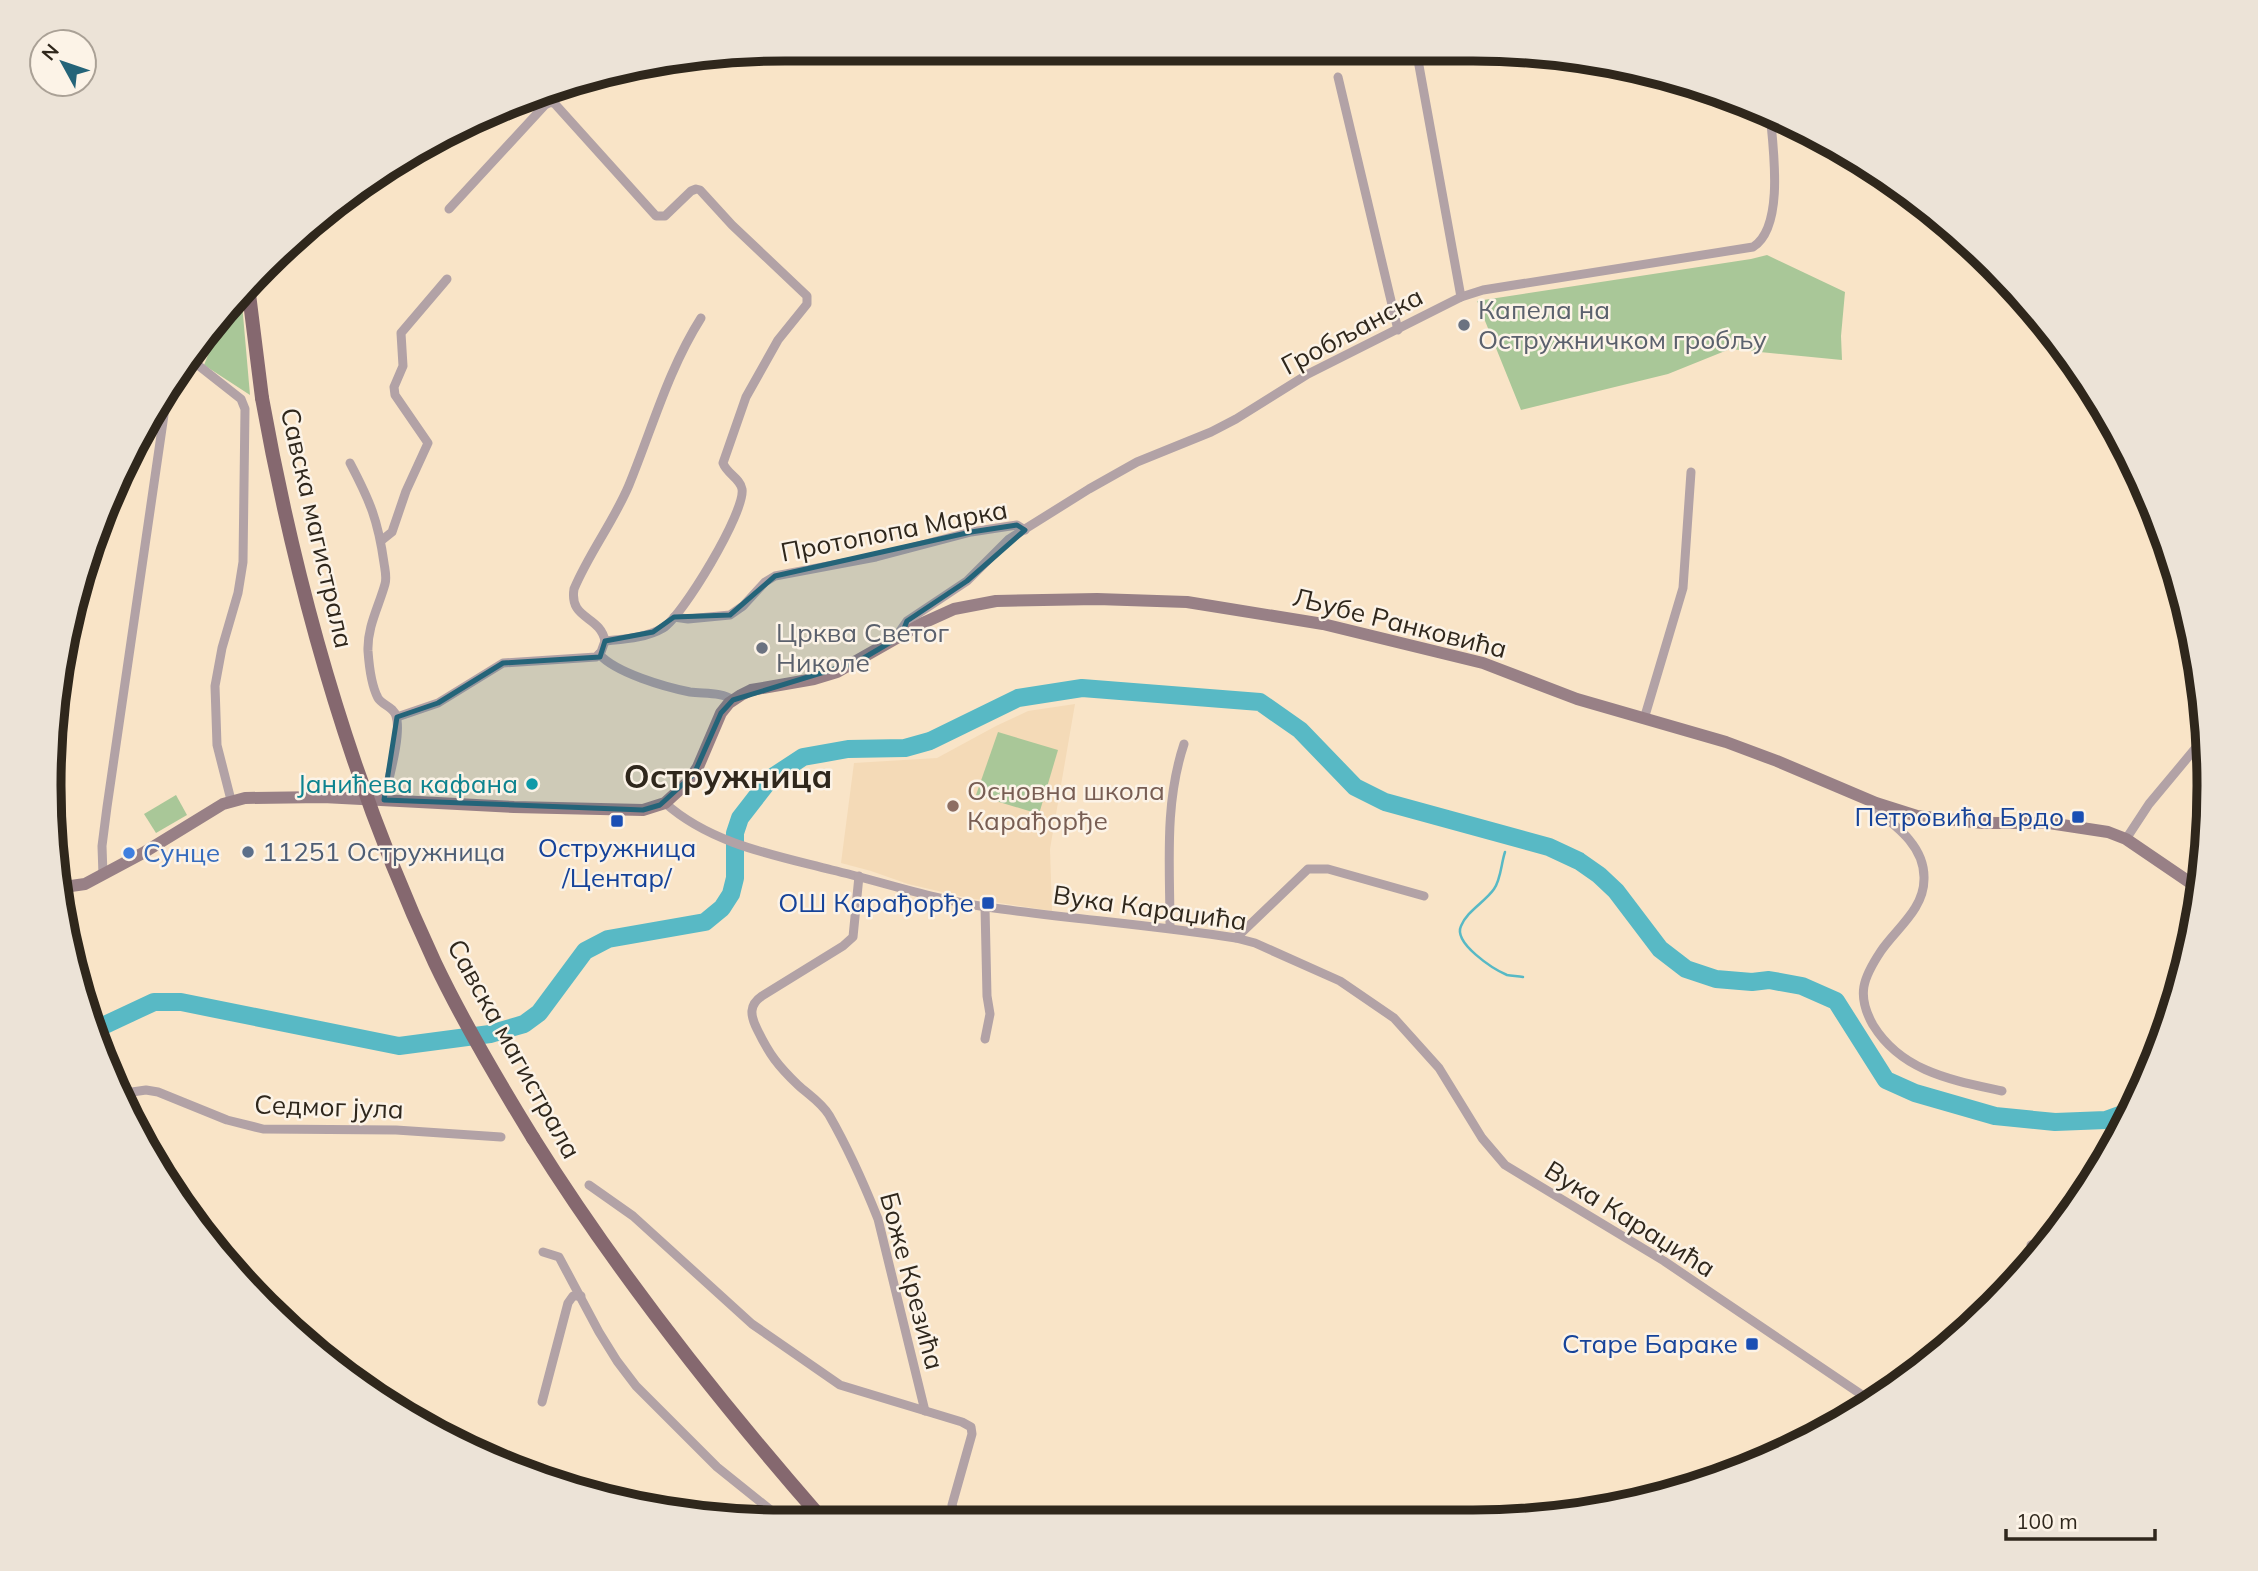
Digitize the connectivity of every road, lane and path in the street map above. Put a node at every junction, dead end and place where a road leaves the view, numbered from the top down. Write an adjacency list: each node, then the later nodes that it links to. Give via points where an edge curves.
1 (1418, 61): 6 (street)
2 (1338, 77): 9 (street)
3 (1771, 126): 6 (street, Гробљанска, via 1776,190 1765,236 1753,247)
4 (449, 209): 16 (street, via 551,102 656,216 665,216 691,191 700,190 806,293 807,304 778,340 746,397 723,460 741,488 739,506 713,559)
5 (447, 279): 15 (street, via 401,333 403,366 395,395 428,443 392,532)
6 (1461, 297): 9 (street, Гробљанска)
7 (250, 299): 49 (main road, Савска магистрала, bridge, via 276,474 310,620 362,784 442,976 475,1042 589,1224 674,1340)
8 (701, 318): 18 (street, via 674,367 629,487 574,589 576,609 599,627)
9 (1398, 330): 14 (street, Гробљанска, via 1308,374 1236,419 1137,462)
10 (197, 364): 25 (street, via 241,399 245,409 243,562 215,686 217,745)
11 (164, 413): 30 (street, via 105,820)
12 (350, 463): 15 (street, via 373,508)
13 (1691, 472): 22 (street, via 1683,588)
14 (1024, 530): 16 (street, Протопопа Марка, via 1017,525 971,532 876,557 775,576 730,615); 17 (street, Гробљанска, via 967,581 907,621)
15 (382, 540): 21 (street, via 386,578 368,648 378,698)
16 (674, 617): 18 (street, Протопопа Марка, via 653,632)
17 (901, 636): 20 (street, Љубе Ранковића, via 837,672 751,690); 22 (street, Љубе Ранковића, via 939,615 981,603 1187,602 1323,625 1458,656)
18 (605, 640): 19 (street)
19 (599, 654): 20 (street, via 650,679); 21 (street, via 503,663 438,702)
20 (733, 700): 27 (street, via 721,713 689,781)
21 (397, 717): 26 (street)
22 (1644, 719): 28 (street, Љубе Ранковића, via 1726,742)
23 (1184, 744): 36 (street, via 1168,829)
24 (2195, 748): 29 (street)
25 (230, 800): 26 (street); 30 (street)
26 (384, 800): 27 (street, via 643,810)
27 (665, 803): 31 (street, Вука Караџића, via 725,840)
28 (1876, 803): 29 (street, Љубе Ранковића, via 1917,816 2049,823); 39 (street, via 1877,811 1909,838 1920,858 1924,882 1918,904 1883,947 1866,979 1862,994 1866,1011 1882,1039 1898,1055 1953,1080)
29 (2126, 839): 32 (street, Љубе Ранковића)
30 (103, 875): 33 (street)
31 (859, 876): 35 (street, Вука Караџића); 47 (street, Боже Крезића, via 853,937 762,996 751,1012 768,1053 830,1116 867,1190)
32 (2191, 882)
33 (68, 886)
34 (1424, 896): 37 (street, via 1328,869 1308,869)
35 (985, 907): 36 (street, Вука Караџића); 38 (street, via 990,1014)
36 (1170, 928): 37 (street, Вука Караџића)
37 (1236, 938): 45 (street, Вука Караџића, via 1340,981 1385,1011 1436,1064 1505,1166 1664,1261)
38 (985, 1039)
39 (2002, 1091)
40 (130, 1092): 41 (street, Седмог јула, via 158,1092 263,1129)
41 (501, 1137)
42 (589, 1185): 47 (street, via 633,1216 752,1324 840,1385)
43 (543, 1251): 44 (street, via 559,1257)
44 (581, 1296): 46 (street, via 573,1296 568,1303); 48 (street, via 636,1386 717,1467)
45 (1863, 1396)
46 (542, 1402)
47 (925, 1411): 50 (street, via 971,1427)
48 (770, 1509)
49 (814, 1510)
50 (954, 1510)

